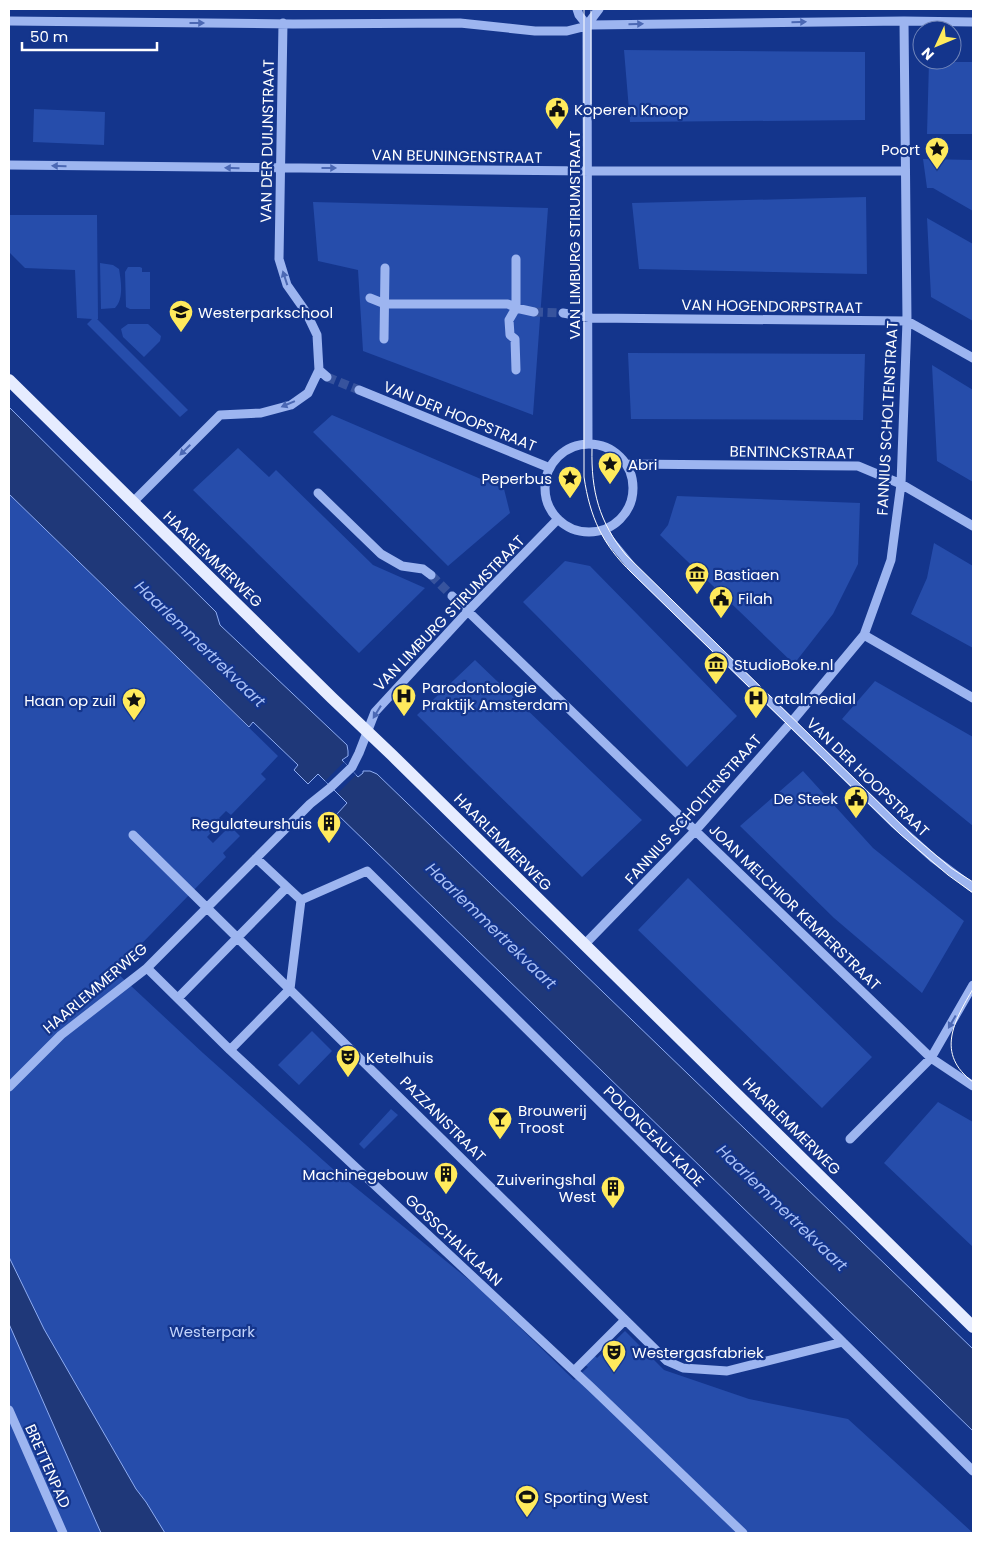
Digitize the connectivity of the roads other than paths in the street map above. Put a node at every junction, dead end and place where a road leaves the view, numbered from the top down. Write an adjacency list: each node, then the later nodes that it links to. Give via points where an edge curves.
1 (577, 9): 7 (street)
2 (599, 9): 7 (street)
3 (9, 21): 6 (street, one-way to 6)
4 (904, 21): 5 (street); 7 (street, one-way to 4); 11 (street, FANNIUS SCHOLTENSTRAAT)
5 (973, 22)
6 (283, 24): 7 (street, via 460,23 535,31); 9 (street, VAN DER DUIJNSTRAAT)
7 (588, 26): 10 (street, VAN LIMBURG STIRUMSTRAAT)
8 (9, 166): 9 (street, VAN BEUNINGENSTRAAT, one-way to 8)
9 (280, 168): 10 (street, VAN BEUNINGENSTRAAT, one-way to 10); 23 (street, VAN DER DUIJNSTRAAT, one-way to 9, via 318,335 287,286 278,258)
10 (588, 171): 11 (street, VAN BEUNINGENSTRAAT); 19 (street, VAN LIMBURG STIRUMSTRAAT)
11 (904, 171): 20 (street, FANNIUS SCHOLTENSTRAAT)
12 (516, 259): 16 (street)
13 (385, 268): 15 (street)
14 (370, 298): 15 (street)
15 (385, 304): 16 (street, via 508,304); 21 (street)
16 (516, 308): 17 (street); 24 (street, via 509,320 510,335 515,340)
17 (534, 312)
18 (562, 313): 19 (street, VAN HOGENDORPSTRAAT)
19 (588, 318): 20 (street, VAN HOGENDORPSTRAAT); 28 (street, VAN LIMBURG STIRUMSTRAAT)
20 (906, 321): 22 (street, VAN HOGENDORPSTRAAT); 31 (street, FANNIUS SCHOLTENSTRAAT)
21 (384, 339)
22 (973, 358)
23 (319, 370): 25 (street); 33 (street, one-way to 33, via 308,393 291,405 261,413 220,415)
24 (516, 370)
25 (327, 377)
26 (9, 380): 33 (main road, HAARLEMMERWEG)
27 (359, 390): 30 (street, VAN DER HOOPSTRAAT)
28 (588, 444): 29 (street, via 609,449); 30 (street, via 564,452)
29 (626, 464): 31 (street, BENTINCKSTRAAT, via 858,466); 36 (street, via 632,478 633,494 628,509)
30 (550, 468): 34 (street, via 546,495)
31 (901, 484): 35 (street, BENTINCKSTRAAT); 40 (street, FANNIUS SCHOLTENSTRAAT, via 891,560)
32 (318, 493): 37 (street, via 381,554 402,566 423,569)
33 (133, 502): 43 (main road, HAARLEMMERWEG)
34 (558, 519): 36 (street, via 581,531); 39 (street, VAN LIMBURG STIRUMSTRAAT)
35 (973, 526)
36 (604, 530): 42 (street, VAN DER HOOPSTRAAT, via 633,568)
37 (431, 575)
38 (452, 596): 39 (street, JOAN MELCHIOR KEMPERSTRAAT)
39 (468, 611): 43 (street, VAN LIMBURG STIRUMSTRAAT, one-way to 43, via 375,712); 45 (street, JOAN MELCHIOR KEMPERSTRAAT)
40 (864, 635): 41 (street); 42 (street, FANNIUS SCHOLTENSTRAAT)
41 (973, 698)
42 (790, 722): 45 (street, FANNIUS SCHOLTENSTRAAT); 49 (street, VAN DER HOOPSTRAAT, via 915,842)
43 (368, 731): 44 (street, VAN LIMBURG STIRUMSTRAAT); 53 (main road, HAARLEMMERWEG)
44 (352, 767): 47 (street, HAARLEMMERWEG)
45 (696, 830): 53 (street, FANNIUS SCHOLTENSTRAAT); 59 (street, JOAN MELCHIOR KEMPERSTRAAT)
46 (133, 835): 51 (street, PAZZANISTRAAT)
47 (256, 858): 48 (street); 51 (street, HAARLEMMERWEG)
48 (287, 888): 50 (street); 52 (street)
49 (973, 888)
50 (301, 900): 56 (street); 65 (street, POLONCEAU-KADE, via 367,871)
51 (206, 908): 52 (street, PAZZANISTRAAT); 54 (street, HAARLEMMERWEG)
52 (238, 937): 56 (street, PAZZANISTRAAT); 57 (street)
53 (584, 945): 64 (main road, HAARLEMMERWEG)
54 (147, 968): 57 (street, GOSSCHALKLAAN); 61 (street, HAARLEMMERWEG, via 61,1035)
55 (973, 985): 59 (street, one-way to 59)
56 (290, 989): 58 (street); 63 (street, PAZZANISTRAAT)
57 (178, 998): 58 (street, GOSSCHALKLAAN)
58 (230, 1050): 66 (street, GOSSCHALKLAAN)
59 (931, 1058): 60 (street, JOAN MELCHIOR KEMPERSTRAAT); 62 (street)
60 (973, 1086)
61 (9, 1087)
62 (850, 1138)
63 (625, 1320): 65 (street, PAZZANISTRAAT, via 667,1361 684,1368 727,1371); 66 (street)
64 (973, 1327)
65 (843, 1342): 68 (street, POLONCEAU-KADE)
66 (574, 1371): 70 (street, GOSSCHALKLAAN)
67 (9, 1410): 69 (street, BRETTENPAD)
68 (973, 1471)
69 (63, 1533)
70 (742, 1533)

